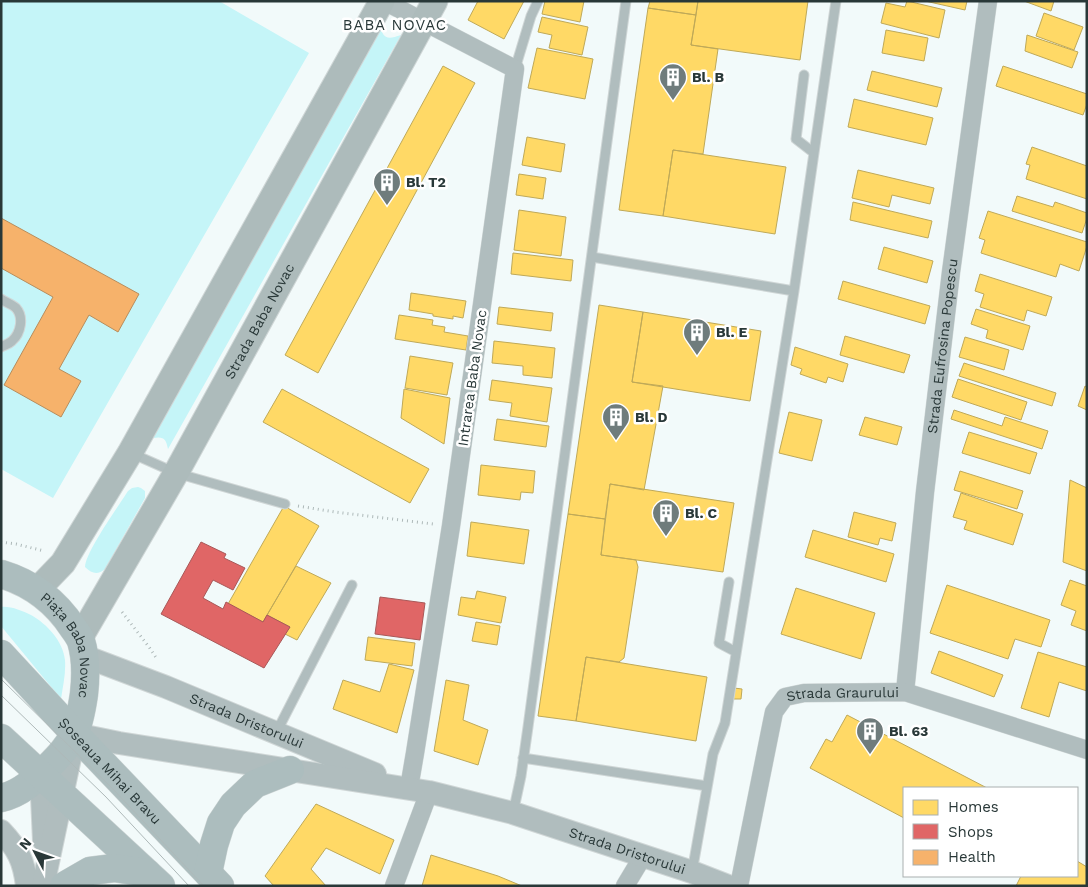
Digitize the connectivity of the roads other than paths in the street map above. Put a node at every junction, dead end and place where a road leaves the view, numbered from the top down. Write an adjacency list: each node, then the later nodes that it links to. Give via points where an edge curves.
1 (383, 1): 6 (street); 14 (main road)
2 (538, 1): 7 (lane)
3 (626, 1): 10 (lane)
4 (836, 1): 9 (lane)
5 (988, 1): 24 (street, Strada Eufrosina Popescu, via 949,291)
6 (429, 12): 7 (street); 15 (main road, Strada Baba Novac)
7 (515, 69): 33 (street, Intrarea Baba Novac, via 451,526 415,753)
8 (804, 75): 9 (lane, via 796,140)
9 (814, 153): 11 (lane)
10 (592, 257): 11 (lane); 29 (lane)
11 (794, 291): 22 (lane)
12 (1, 300): 13 (lane, via 15,307 21,322 12,342)
13 (1, 347)
14 (130, 453): 15 (lane); 20 (main road, via 63,563)
15 (176, 473): 16 (lane); 21 (main road, Strada Baba Novac, via 105,596)
16 (285, 504)
17 (1, 574): 20 (main road, Piața Baba Novac)
18 (729, 582): 22 (lane, via 719,643)
19 (352, 585): 25 (lane)
20 (37, 590): 21 (main road, Piața Baba Novac, via 68,619)
21 (82, 648): 25 (street, Strada Dristorului); 26 (main road, Piața Baba Novac, via 85,683)
22 (736, 652): 32 (lane, via 725,723 713,754)
23 (1, 654): 26 (main road, Șoseaua Mihai Bravu)
24 (905, 692): 28 (street, Strada Graurului); 46 (street, Strada Graurului, via 804,693 785,697 774,712)
25 (276, 733): 33 (street, Strada Dristorului)
26 (75, 734): 30 (street, Strada Dristorului); 31 (main road, Piața Baba Novac); 34 (street); 41 (main road, Șoseaua Mihai Bravu)
27 (1, 738): 31 (main road)
28 (1087, 750)
29 (523, 758): 32 (lane); 36 (lane)
30 (290, 770): 33 (street, Strada Dristorului); 41 (main road, via 255,784 233,805 221,823 214,845)
31 (41, 775): 34 (main road); 35 (main road, Piața Baba Novac, via 25,788); 42 (street)
32 (707, 786): 39 (lane)
33 (419, 790): 36 (street, Strada Dristorului); 43 (street, Intrarea Baba Novac)
34 (62, 795): 40 (main road); 42 (street)
35 (1, 798)
36 (514, 813): 38 (street, Strada Dristorului)
37 (1, 831): 42 (street, via 14,845 23,863)
38 (643, 856): 39 (street, Strada Dristorului); 44 (street)
39 (692, 872): 45 (street, Strada Dristorului)
40 (154, 879): 42 (main road, via 114,868 90,871)
41 (214, 879)
42 (45, 885)
43 (394, 886)
44 (625, 886)
45 (728, 886)
46 (739, 886)

